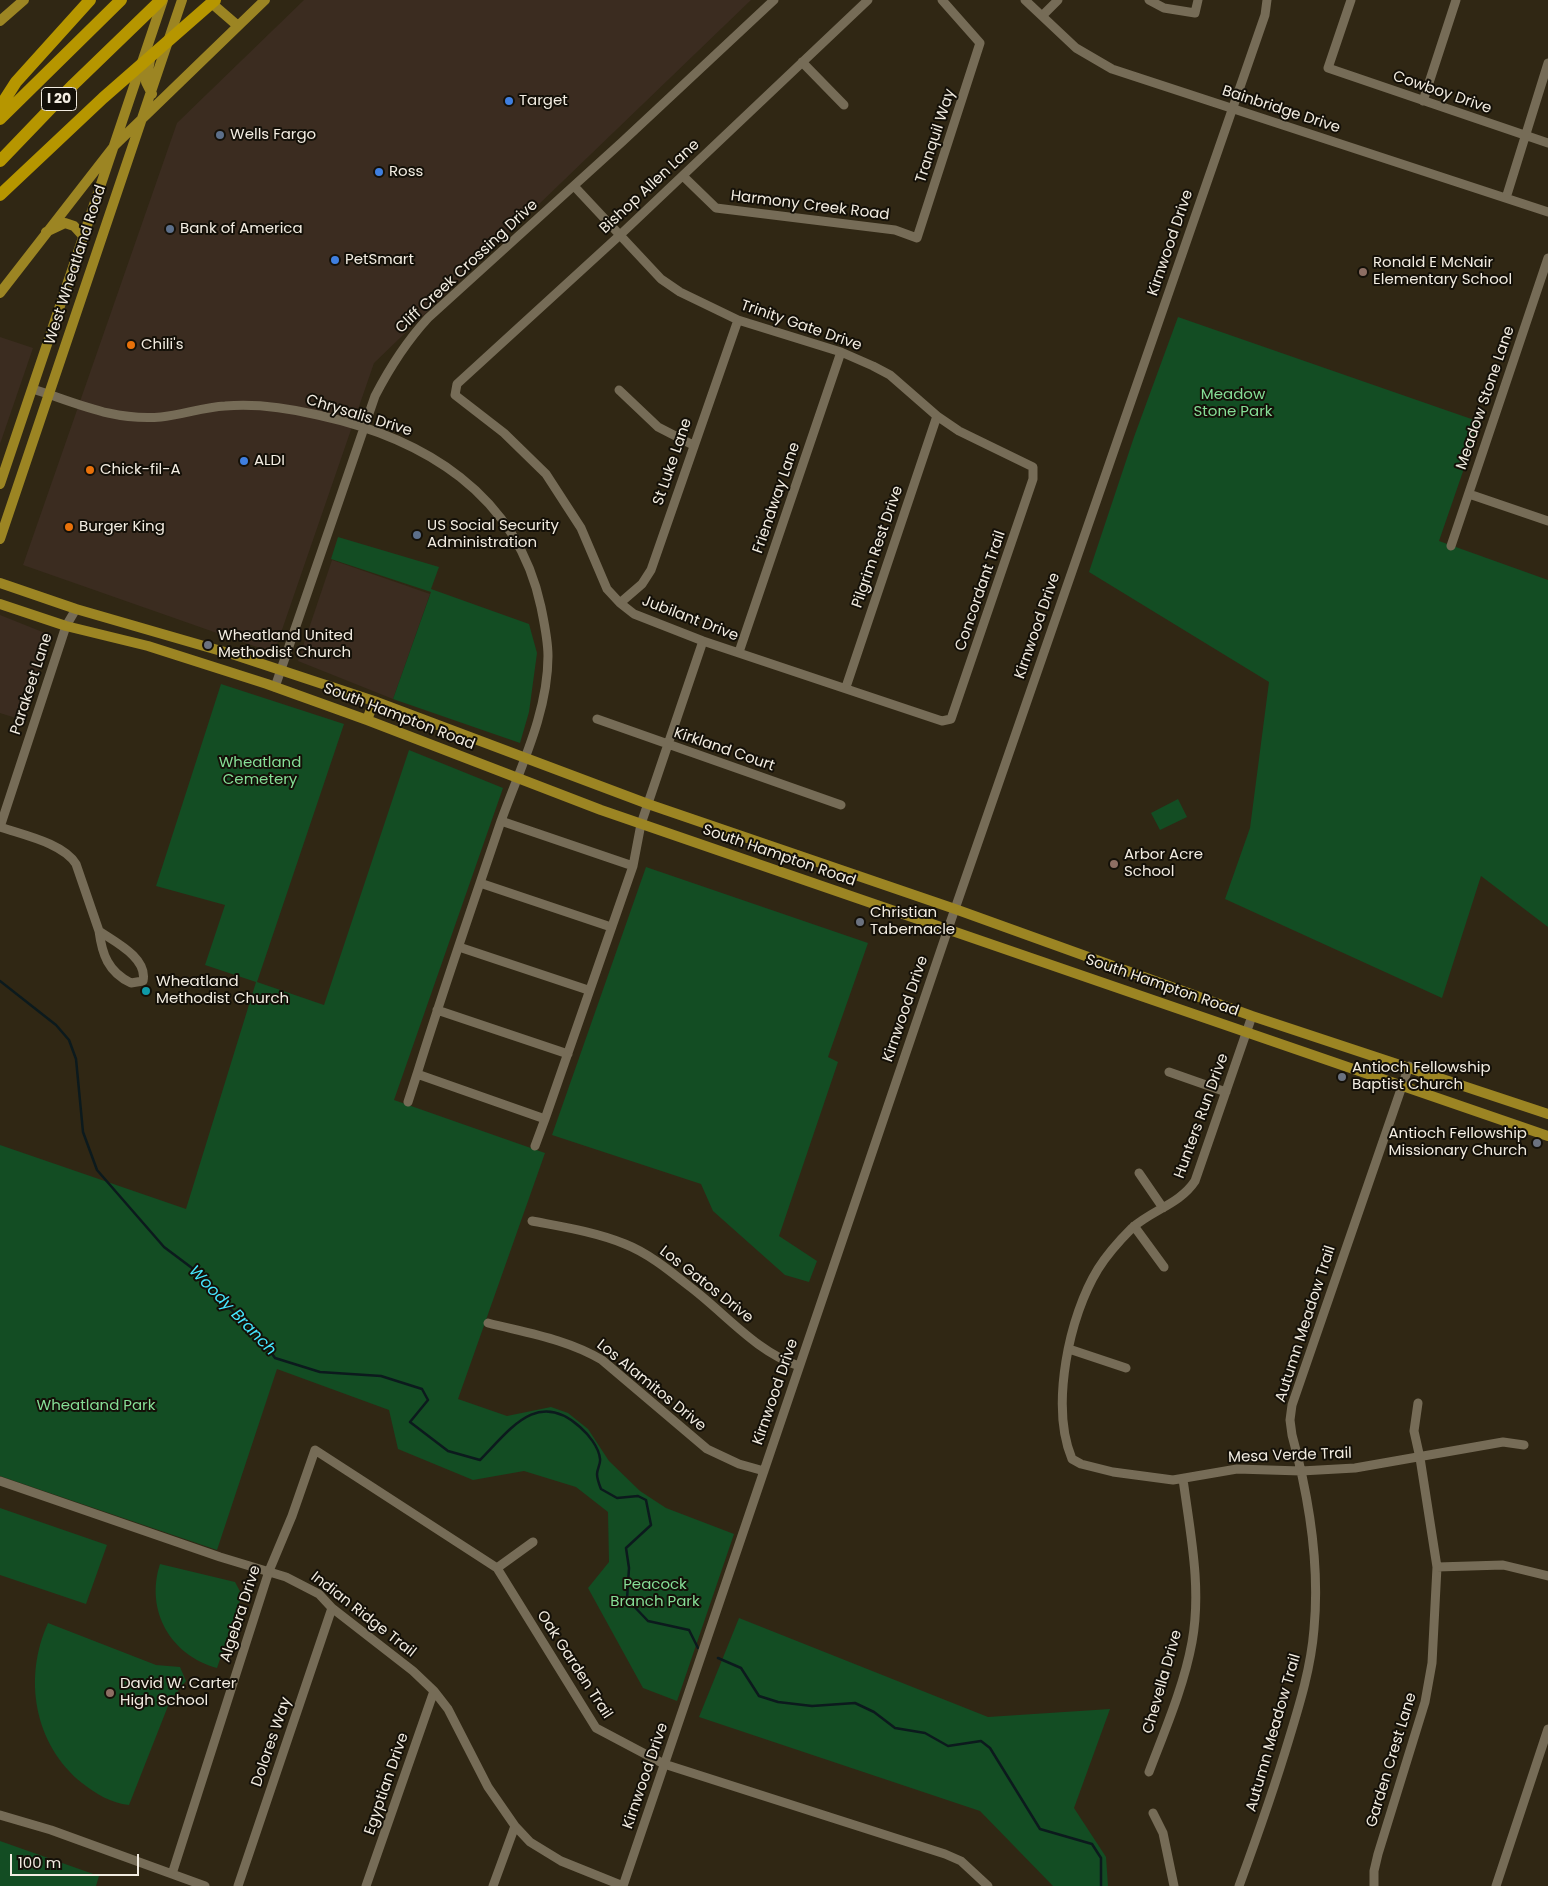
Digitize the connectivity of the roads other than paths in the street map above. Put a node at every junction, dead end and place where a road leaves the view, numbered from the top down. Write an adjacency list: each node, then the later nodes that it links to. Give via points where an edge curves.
1 (24, 0): 20 (main road)
2 (90, 0): 29 (highway, via 16,82)
3 (122, 0): 31 (highway, I 20)
4 (162, 0): 22 (main road, West Wheatland Road); 36 (highway, I 20, via 119,39)
5 (182, 0): 25 (main road, West Wheatland Road)
6 (211, 0): 21 (main road)
7 (215, 0): 39 (highway, via 103,98)
8 (265, 0): 21 (main road)
9 (774, 0): 38 (street, Cliff Creek Crossing Drive)
10 (868, 0): 23 (street, Bishop Allen Lane)
11 (942, 0): 45 (street, Tranquil Way, via 980,43)
12 (1025, 0): 19 (street, Bainbridge Drive)
13 (1058, 0): 19 (street)
14 (1149, 0): 15 (street, via 1164,8 1195,13)
15 (1198, 0)
16 (1267, 0): 30 (street, Kirnwood Drive, via 1265,15)
17 (1351, 0): 27 (street, Cowboy Drive, via 1328,68)
18 (1456, 0): 27 (street)
19 (1042, 16): 30 (street, Bainbridge Drive, via 1076,48 1112,69)
20 (0, 22)
21 (238, 26): 26 (main road)
22 (150, 38): 25 (main road, via 146,82); 35 (main road, West Wheatland Road)
23 (802, 62): 28 (street); 37 (street, Bishop Allen Lane)
24 (1548, 62): 33 (street)
25 (150, 92): 26 (main road); 32 (main road, West Wheatland Road)
26 (161, 101): 32 (main road)
27 (1423, 101): 33 (street, Cowboy Drive)
28 (844, 105)
29 (0, 107)
30 (1232, 108): 40 (street, Bainbridge Drive); 87 (street, Kirnwood Drive)
31 (0, 118)
32 (141, 120): 35 (main road); 52 (main road, West Wheatland Road)
33 (1524, 135): 34 (street, Cowboy Drive); 40 (street)
34 (1548, 143)
35 (115, 145): 42 (main road); 44 (main road, West Wheatland Road)
36 (0, 161)
37 (683, 176): 43 (street, Bishop Allen Lane); 45 (street, Harmony Creek Road, via 716,208 895,230)
38 (574, 186): 43 (street, Trinity Gate Drive); 55 (street, Cliff Creek Crossing Drive, via 428,318 406,342 379,388)
39 (0, 195)
40 (1506, 198): 41 (street, Bainbridge Drive)
41 (1548, 212)
42 (45, 232): 44 (main road, via 66,223 74,226); 47 (main road)
43 (620, 235): 48 (street, Trinity Gate Drive, via 670,286); 53 (street, Bishop Allen Lane, via 457,384)
44 (84, 237): 50 (main road, West Wheatland Road)
45 (917, 238)
46 (1548, 258): 59 (street, Meadow Stone Lane)
47 (0, 292)
48 (738, 320): 49 (street, Trinity Gate Drive); 56 (street, St Luke Lane)
49 (841, 352): 54 (street, Trinity Gate Drive, via 890,375); 69 (street, Friendway Lane)
50 (33, 389): 52 (street, Chrysalis Drive); 58 (main road, West Wheatland Road)
51 (619, 390): 56 (street, via 658,427)
52 (50, 394): 55 (street, Chrysalis Drive, via 106,414 160,417 224,406 259,405 322,416); 61 (main road, West Wheatland Road)
53 (455, 395): 64 (street, Jubilant Drive, via 504,433 546,474 580,528 602,582)
54 (937, 416): 57 (street, Trinity Gate Drive, via 990,447 1030,464); 72 (street, Pilgrim Rest Drive)
55 (363, 429): 70 (street, Cliff Creek Crossing Drive); 78 (street, Chrysalis Drive, via 414,447 455,472 497,512 523,553 537,589 548,655 546,687)
56 (693, 445): 64 (street, St Luke Lane, via 651,570 642,584)
57 (1034, 472): 75 (street, Concordant Trail)
58 (0, 484)
59 (1469, 494): 60 (street); 62 (street, Meadow Stone Lane)
60 (1548, 521)
61 (0, 539)
62 (1451, 546)
63 (0, 583): 66 (main road, South Hampton Road)
64 (620, 603): 68 (street, Jubilant Drive, via 640,617)
65 (0, 604): 67 (main road, South Hampton Road)
66 (76, 609): 67 (street, Parakeet Lane); 70 (main road, South Hampton Road)
67 (66, 626): 71 (main road, South Hampton Road, via 148,646); 84 (street, Parakeet Lane)
68 (703, 640): 69 (street, Jubilant Drive); 77 (street)
69 (739, 652): 72 (street, Jubilant Drive)
70 (280, 670): 71 (street, Cliff Creek Crossing Drive); 73 (main road, South Hampton Road)
71 (275, 687): 76 (main road, South Hampton Road)
72 (846, 687): 75 (street, Jubilant Drive, via 942,720)
73 (374, 701): 76 (main road); 78 (main road, South Hampton Road)
74 (598, 719): 77 (street, Kirkland Court)
75 (951, 719)
76 (368, 720): 79 (main road, South Hampton Road)
77 (667, 745): 80 (street); 81 (street, Kirkland Court)
78 (524, 759): 79 (street, Chrysalis Drive); 80 (main road, South Hampton Road)
79 (517, 778): 82 (street, Chrysalis Drive); 83 (main road, South Hampton Road)
80 (648, 804): 83 (street); 87 (main road, South Hampton Road)
81 (841, 805)
82 (502, 820): 85 (street); 86 (street, Chrysalis Drive)
83 (640, 824): 85 (street); 89 (main road, South Hampton Road)
84 (0, 827): 90 (street, via 62,849 72,856)
85 (632, 866): 88 (street)
86 (480, 883): 88 (street); 91 (street, Chrysalis Drive)
87 (955, 909): 89 (street, Kirnwood Drive); 94 (main road, South Hampton Road)
88 (611, 927): 92 (street)
89 (948, 929): 95 (main road, South Hampton Road); 114 (street, Kirnwood Drive)
90 (99, 931): 90 (street, via 137,960 144,971 143,981 130,982 112,970 101,948)
91 (459, 947): 92 (street); 93 (street, Chrysalis Drive)
92 (588, 990): 96 (street)
93 (437, 1010): 96 (street); 99 (street, Chrysalis Drive)
94 (1252, 1016): 95 (street, Hunters Run Drive); 97 (main road, South Hampton Road)
95 (1247, 1031): 100 (main road, South Hampton Road); 101 (street, Hunters Run Drive)
96 (568, 1054): 104 (street)
97 (1408, 1066): 100 (street, Autumn Meadow Trail); 103 (main road, South Hampton Road)
98 (1169, 1072): 101 (street)
99 (417, 1074): 102 (street, Chrysalis Drive); 104 (street)
100 (1400, 1086): 105 (main road, South Hampton Road); 122 (street, Autumn Meadow Trail, via 1292,1404 1290,1420)
101 (1226, 1092): 108 (street, Hunters Run Drive, via 1195,1181 1188,1192)
102 (408, 1102)
103 (1548, 1114)
104 (545, 1118): 106 (street)
105 (1548, 1136)
106 (535, 1146)
107 (1138, 1173): 108 (street)
108 (1162, 1208): 110 (street, Hunters Run Drive)
109 (532, 1221): 114 (street, Los Gatos Drive, via 598,1235 642,1252 690,1286 769,1353)
110 (1134, 1226): 111 (street); 113 (street, Hunters Run Drive, via 1110,1250 1097,1271 1081,1307)
111 (1164, 1267)
112 (488, 1323): 121 (street, Los Alamitos Drive, via 572,1344 586,1351 707,1449)
113 (1069, 1349): 115 (street); 120 (street, Hunters Run Drive, via 1063,1370 1065,1436 1072,1458)
114 (800, 1366): 121 (street, Kirnwood Drive)
115 (1126, 1368)
116 (1418, 1403): 119 (street, Garden Crest Lane, via 1414,1431)
117 (1524, 1445): 119 (street, Mesa Verde Trail, via 1503,1442)
118 (315, 1450): 127 (street, Oak Garden Trail); 128 (street, Algebra Drive)
119 (1420, 1458): 122 (street, Mesa Verde Trail, via 1355,1468); 126 (street, Garden Crest Lane)
120 (1087, 1465): 123 (street, Mesa Verde Trail, via 1152,1479)
121 (764, 1471): 133 (street, Kirnwood Drive)
122 (1301, 1471): 123 (street, Mesa Verde Trail, via 1237,1469); 146 (street, Autumn Meadow Trail, via 1314,1545 1316,1585 1308,1672 1269,1805)
123 (1183, 1479): 134 (street, Chevella Drive, via 1196,1577 1192,1641 1173,1708)
124 (0, 1481): 128 (street, Indian Ridge Trail)
125 (533, 1542): 127 (street)
126 (1436, 1567): 129 (street, via 1503,1565); 147 (street, Garden Crest Lane, via 1432,1663 1425,1702 1378,1854)
127 (497, 1568): 133 (street, Oak Garden Trail, via 596,1728)
128 (269, 1571): 130 (street, Indian Ridge Trail, via 302,1583); 138 (street, Algebra Drive)
129 (1548, 1576)
130 (332, 1608): 131 (street, Indian Ridge Trail); 140 (street, Dolores Way)
131 (434, 1691): 137 (street, Indian Ridge Trail, via 448,1708 488,1787); 141 (street, Egyptian Drive)
132 (1548, 1729): 148 (street)
133 (664, 1764): 143 (street, Kirnwood Drive); 144 (street, Oak Garden Trail, via 945,1854 961,1861)
134 (1149, 1772)
135 (1152, 1813): 145 (street, via 1163,1834)
136 (0, 1815): 138 (street)
137 (515, 1826): 142 (street); 143 (street, Indian Ridge Trail, via 547,1854)
138 (172, 1874): 139 (street)
139 (205, 1886)
140 (238, 1886)
141 (366, 1886)
142 (493, 1886)
143 (623, 1886)
144 (988, 1886)
145 (1174, 1886)
146 (1239, 1886)
147 (1374, 1886)
148 (1496, 1886)

